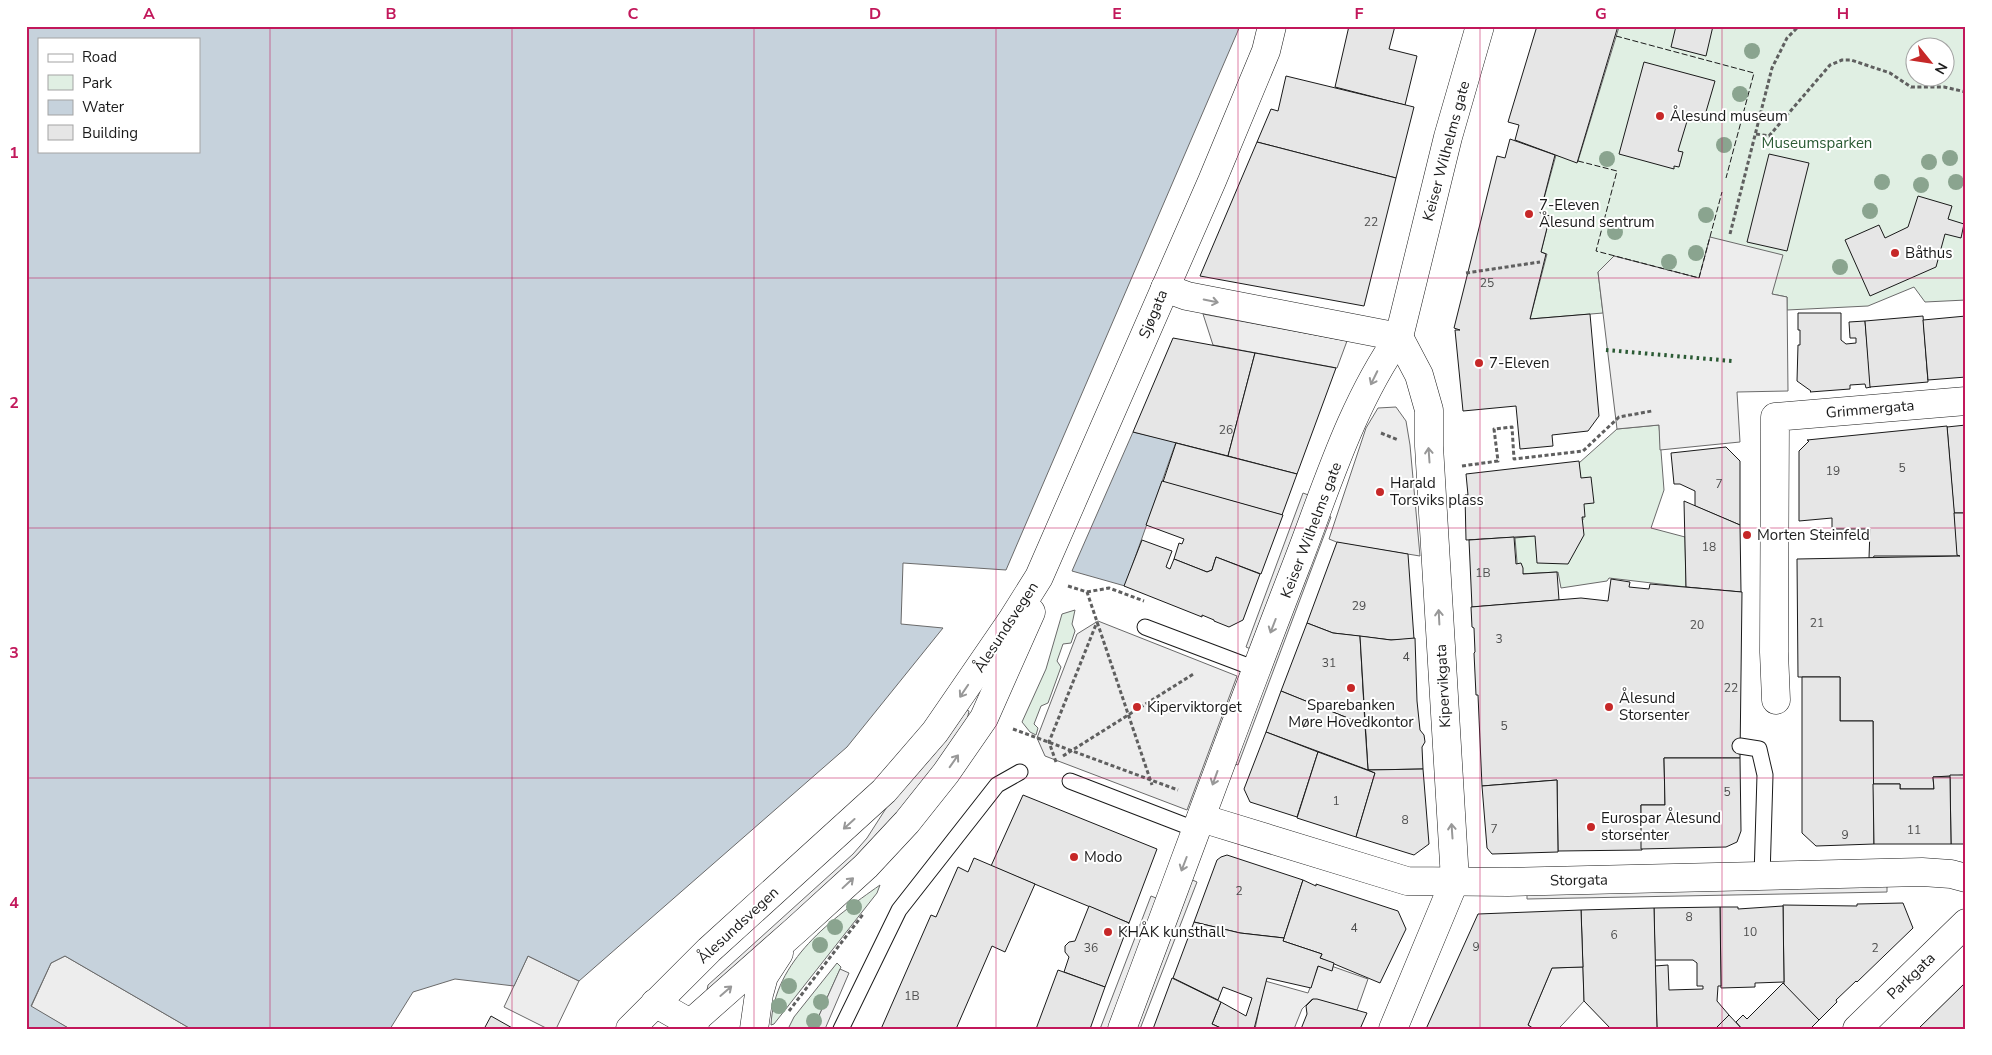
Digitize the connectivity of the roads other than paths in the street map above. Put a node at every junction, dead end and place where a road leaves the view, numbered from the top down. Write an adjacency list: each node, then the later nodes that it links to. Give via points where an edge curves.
1 (1285, 26): 3 (main road, Sjøgata)
2 (1480, 26): 5 (main road, Keiser Wilhelms gate, via 1448,137)
3 (1269, 39): 4 (main road, Sjøgata)
4 (1165, 288): 5 (main road, one-way to 5, via 1187,296); 7 (main road, Sjøgata)
5 (1399, 337): 9 (main road, Keiser Wilhelms gate, one-way to 9, via 1381,363 1353,422); 17 (main road, Kipervikgata, one-way to 5, via 1429,410 1419,375)
6 (1966, 401): 10 (main road, Grimmergata, via 1775,416)
7 (1039, 577): 19 (main road, Ålesundsvegen, one-way to 7, via 866,866 907,822 984,718 1030,618); 20 (main road, Ålesundsvegen, one-way to 20, via 960,698 906,768 709,950)
8 (1145, 627): 9 (lane)
9 (1256, 669): 14 (main road, Keiser Wilhelms gate, one-way to 14)
10 (1776, 700)
11 (1740, 746): 15 (lane, via 1759,749 1766,774)
12 (1020, 772): 24 (lane, via 997,785 899,910)
13 (1070, 781): 14 (lane, via 1162,817)
14 (1202, 817): 17 (main road, Storgata, via 1407,881); 25 (main road, Keiser Wilhelms gate, one-way to 25)
15 (1762, 877): 16 (main road, Storgata, via 1922,872); 17 (main road, Storgata, via 1508,882)
16 (1966, 878)
17 (1455, 880): 26 (main road, Kipervikgata)
18 (1966, 923): 27 (main road, Parkgata)
19 (798, 929): 21 (main road, Ålesundsvegen, one-way to 19); 23 (main road, via 764,976)
20 (657, 1016): 21 (main road); 22 (main road, Ålesundsvegen)
21 (690, 1027)
22 (630, 1029)
23 (754, 1029)
24 (841, 1029)
25 (1122, 1029)
26 (1393, 1029)
27 (1857, 1029)

